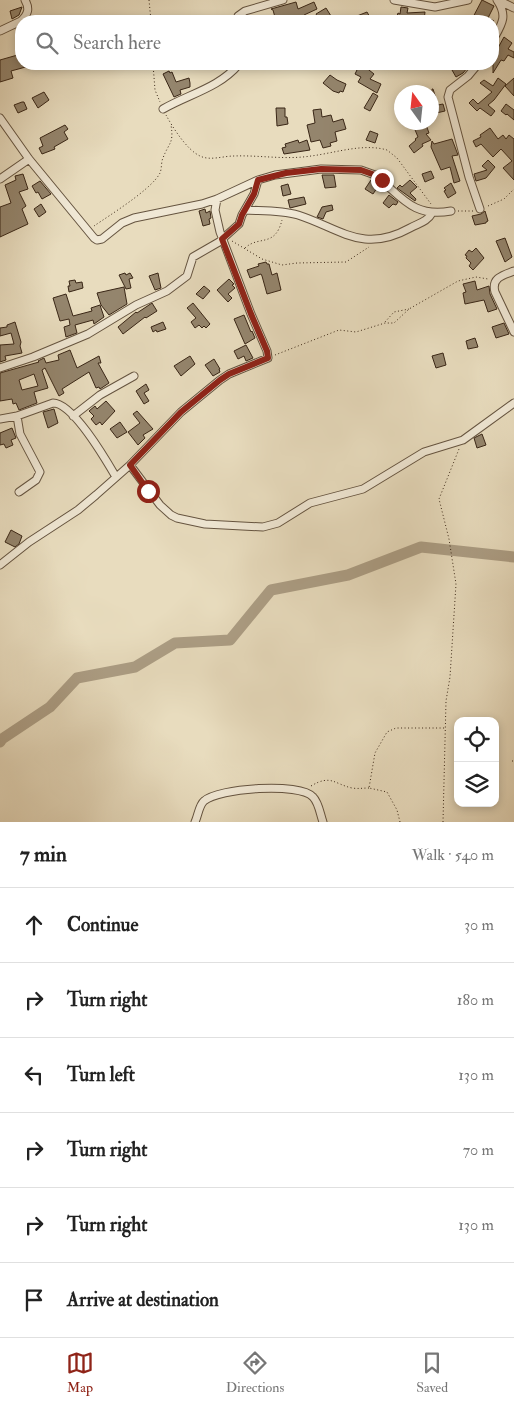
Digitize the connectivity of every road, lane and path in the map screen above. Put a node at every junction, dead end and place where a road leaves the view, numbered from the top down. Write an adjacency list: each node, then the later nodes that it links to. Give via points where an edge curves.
1 (25, 0): 9 (street, via 28,7)
2 (149, 0): 10 (path)
3 (283, 0): 7 (street)
4 (394, 0): 6 (street, via 428,7)
5 (468, 0): 6 (street)
6 (451, 2)
7 (262, 3): 11 (street)
8 (514, 8): 13 (street, via 497,0 504,16)
9 (26, 15)
10 (150, 15)
11 (239, 15)
12 (15, 24): 14 (street)
13 (499, 27)
14 (0, 31)
15 (153, 70): 18 (path, via 154,90)
16 (233, 70): 18 (street, via 211,87)
17 (473, 70): 28 (street, via 450,90 448,97)
18 (163, 109): 20 (path)
19 (0, 118): 21 (street)
20 (171, 124): 27 (path, via 196,154 206,159 298,157 382,148 397,158); 31 (path, via 173,140 158,176)
21 (29, 159): 22 (street); 31 (street)
22 (0, 179)
23 (258, 180): 25 (street); 26 (street); 27 (street, via 300,171 361,170 375,175 413,207)
24 (514, 190): 28 (path, via 504,199)
25 (216, 199): 31 (street, via 134,218 98,240); 32 (street, via 216,218)
26 (244, 210): 30 (street); 32 (street, via 239,224)
27 (434, 210): 29 (street); 33 (street, via 424,222 402,233)
28 (480, 210): 29 (path)
29 (451, 211)
30 (283, 212): 33 (street, via 352,237); 34 (path, via 274,236 264,242 253,242)
31 (88, 230)
32 (223, 239): 34 (path); 40 (street); 41 (street, via 193,256 185,279 167,291 88,334)
33 (375, 239): 34 (path, via 365,251 341,262 282,265)
34 (245, 249)
35 (514, 270): 36 (street)
36 (494, 282): 37 (path, via 476,277 458,281); 39 (street, via 494,292)
37 (409, 309): 38 (path, via 394,312); 38 (path, via 394,323)
38 (385, 323): 40 (path, via 356,332 333,331)
39 (514, 332)
40 (268, 358): 48 (street, via 220,380 181,412)
41 (0, 368)
42 (134, 376): 45 (street, via 100,395)
43 (514, 402): 47 (street)
44 (17, 416): 45 (street, via 53,403 58,403); 46 (street); 50 (street, via 20,434 40,472 36,480)
45 (73, 416): 49 (street, via 98,447)
46 (0, 420)
47 (463, 440): 48 (street, via 424,452 363,488 310,503 278,523 263,527 205,524 177,518 160,505); 52 (path, via 440,499 450,538 456,584)
48 (130, 465): 49 (street)
49 (116, 477): 51 (street, via 78,510 29,542)
50 (19, 492)
51 (0, 566)
52 (446, 728): 53 (path, via 396,728 388,732 375,753); 58 (path)
53 (369, 788): 54 (path, via 354,788 328,780); 57 (path, via 387,792)
54 (303, 791): 55 (street, via 273,788 217,795 203,802); 56 (street, via 316,800)
55 (195, 822)
56 (323, 822)
57 (400, 822)
58 (443, 822)

